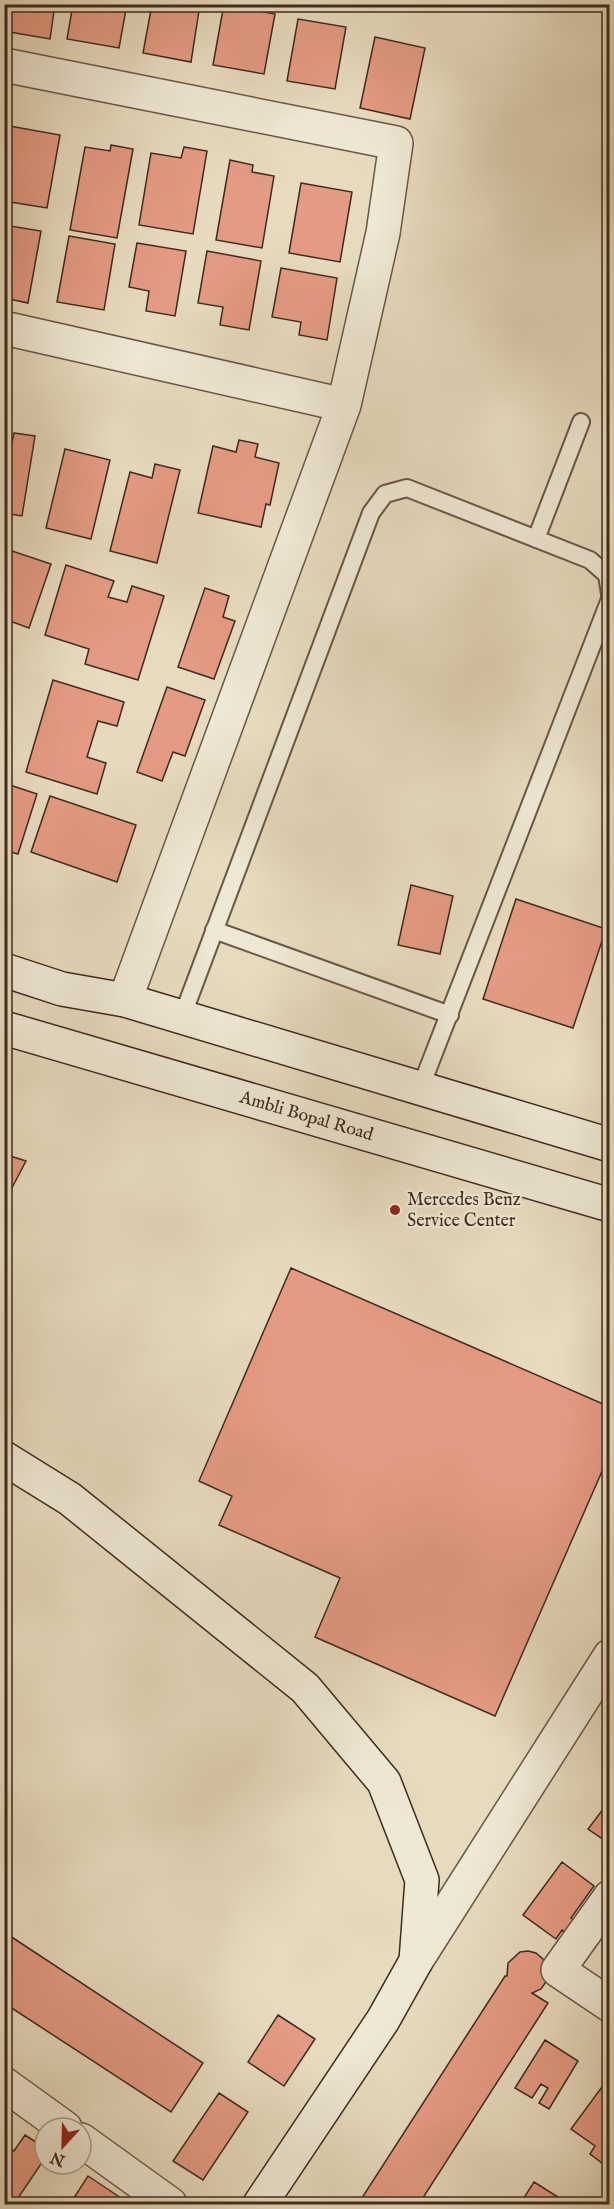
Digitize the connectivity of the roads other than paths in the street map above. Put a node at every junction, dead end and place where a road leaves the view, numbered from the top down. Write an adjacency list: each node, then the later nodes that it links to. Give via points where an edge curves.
1 (4, 65): 3 (street, via 396,143 383,233)
2 (4, 328): 3 (street)
3 (344, 405): 10 (street)
4 (581, 422): 5 (lane)
5 (536, 539): 6 (lane, via 591,560 607,575); 8 (lane, via 407,488 385,494 371,513)
6 (609, 594)
7 (609, 599): 11 (lane)
8 (214, 930): 11 (lane); 12 (lane)
9 (4, 970): 10 (street, via 62,989)
10 (125, 1000): 12 (street)
11 (450, 1015): 14 (lane)
12 (182, 1017): 14 (street)
13 (4, 1028): 16 (street, Ambli Bopal Road)
14 (420, 1089): 15 (street)
15 (609, 1145)
16 (609, 1205)
17 (4, 1458): 20 (street, via 70,1498 305,1688 384,1782 422,1880)
18 (609, 1656): 20 (street)
19 (609, 1897): 21 (street, via 558,1970)
20 (416, 1961): 26 (street, via 383,2020)
21 (609, 2005)
22 (4, 2084): 23 (street)
23 (48, 2116)
24 (93, 2148): 25 (street)
25 (170, 2205)
26 (260, 2205)

